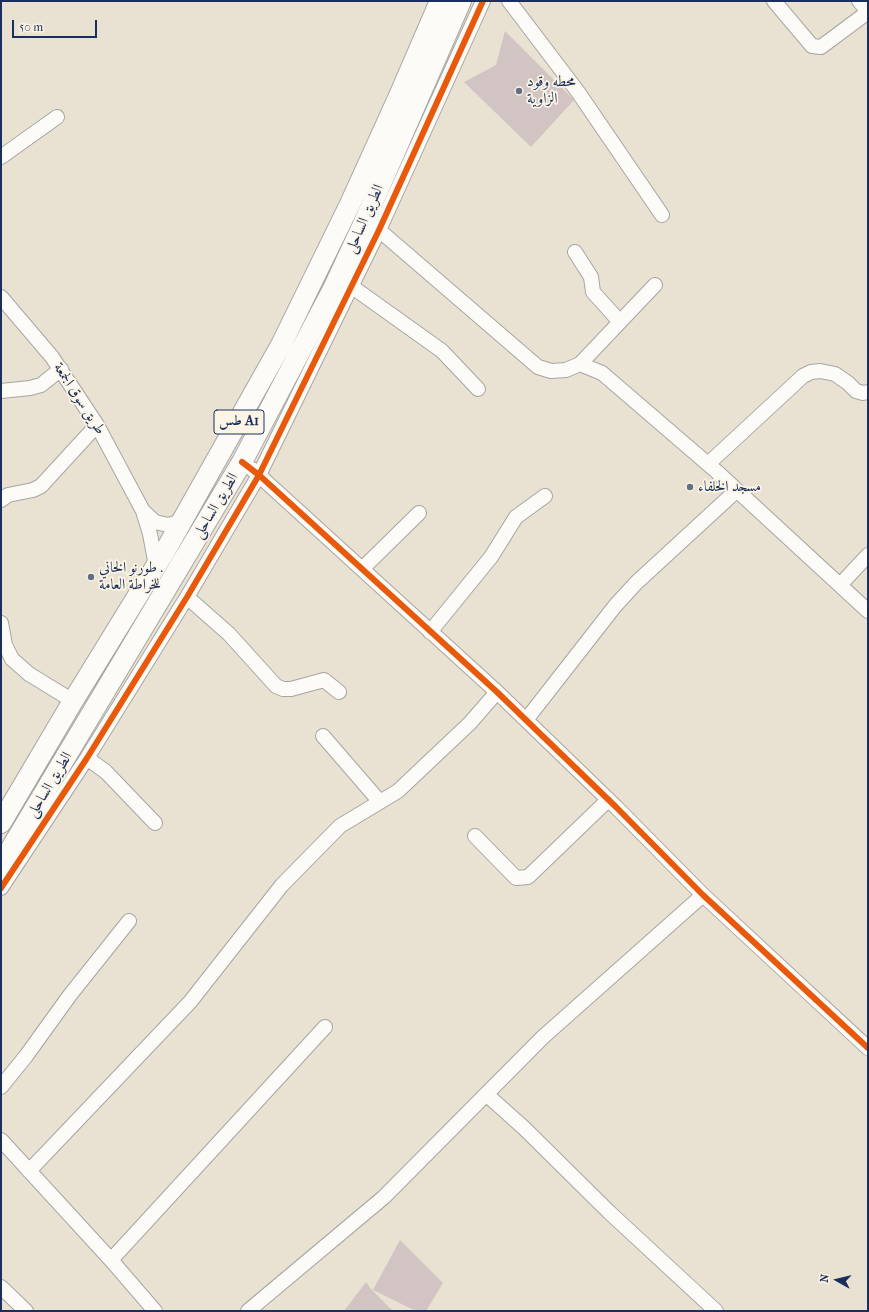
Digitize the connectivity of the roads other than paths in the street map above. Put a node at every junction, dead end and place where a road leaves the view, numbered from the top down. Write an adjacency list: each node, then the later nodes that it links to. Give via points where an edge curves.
1 (440, 1): 10 (highway, الطريق الساحلى / طس A1)
2 (460, 1): 12 (highway, الطريق الساحلى / طس A1)
3 (483, 1): 12 (street)
4 (509, 1): 11 (street, via 578,92)
5 (774, 1): 7 (street, via 812,46 821,47)
6 (859, 1): 7 (street)
7 (868, 12)
8 (57, 117): 9 (street)
9 (1, 157)
10 (350, 204): 12 (street); 32 (highway, الطريق الساحلى / طس A1, via 281,345)
11 (662, 215)
12 (372, 224): 15 (street); 18 (street, via 538,367 551,371 566,370); 24 (highway, الطريق الساحلى / طس A1, via 333,289)
13 (575, 252): 17 (street, via 590,277 593,292)
14 (655, 285): 17 (street)
15 (351, 286): 20 (street, via 442,351); 26 (street)
16 (1, 297): 19 (street, طريق سوق الجمعة)
17 (620, 322): 18 (street)
18 (580, 364): 25 (street, via 602,373)
19 (61, 369): 21 (street, via 41,385); 23 (street, طريق سوق الجمعة)
20 (478, 389)
21 (1, 391)
22 (868, 392): 25 (street, via 856,390 834,374 811,372 803,376)
23 (97, 424): 29 (street, via 41,486 8,495); 30 (street, طريق سوق الجمعة)
24 (242, 462): 26 (street); 52 (highway, الطريق الساحلى / طس A1)
25 (708, 464): 27 (street)
26 (259, 475): 35 (street); 37 (street)
27 (736, 491): 36 (street); 44 (street, via 636,583)
28 (545, 496): 40 (street, via 516,517 491,556)
29 (1, 500)
30 (143, 511): 32 (street, طريق سوق الجمعة, via 155,522 168,525); 34 (street, طريق سوق الجمعة)
31 (419, 513): 35 (street)
32 (183, 520): 34 (highway, الطريق الساحلى / طس A1)
33 (868, 555): 36 (street)
34 (156, 566): 43 (highway, الطريق الساحلى / طس A1)
35 (362, 569): 40 (street)
36 (840, 585): 38 (street)
37 (187, 597): 41 (street, via 229,634 276,686 291,689 324,680); 46 (street)
38 (868, 611)
39 (1, 623): 43 (street, via 5,645 12,659 29,674)
40 (430, 632): 42 (street)
41 (339, 692)
42 (497, 692): 44 (street); 48 (street, via 470,723 398,790)
43 (73, 701): 49 (highway, الطريق الساحلى / طس A1)
44 (526, 720): 47 (street)
45 (323, 736): 48 (street)
46 (87, 758): 50 (street, via 106,772); 53 (street)
47 (608, 800): 51 (street, via 528,877 516,878); 54 (street)
48 (380, 802): 61 (street, via 336,829 282,885 190,1002)
49 (1, 823)
50 (154, 823)
51 (475, 836)
52 (2, 860)
53 (1, 888)
54 (703, 895): 57 (street); 59 (street, via 543,1037)
55 (129, 921): 58 (street)
56 (325, 1027): 62 (street)
57 (868, 1048)
58 (1, 1087)
59 (486, 1094): 66 (street, via 384,1197); 67 (street)
60 (1, 1140): 61 (street)
61 (29, 1170): 62 (street)
62 (111, 1260): 64 (street)
63 (1, 1287): 65 (street)
64 (152, 1310)
65 (26, 1311)
66 (248, 1311)
67 (716, 1311)

